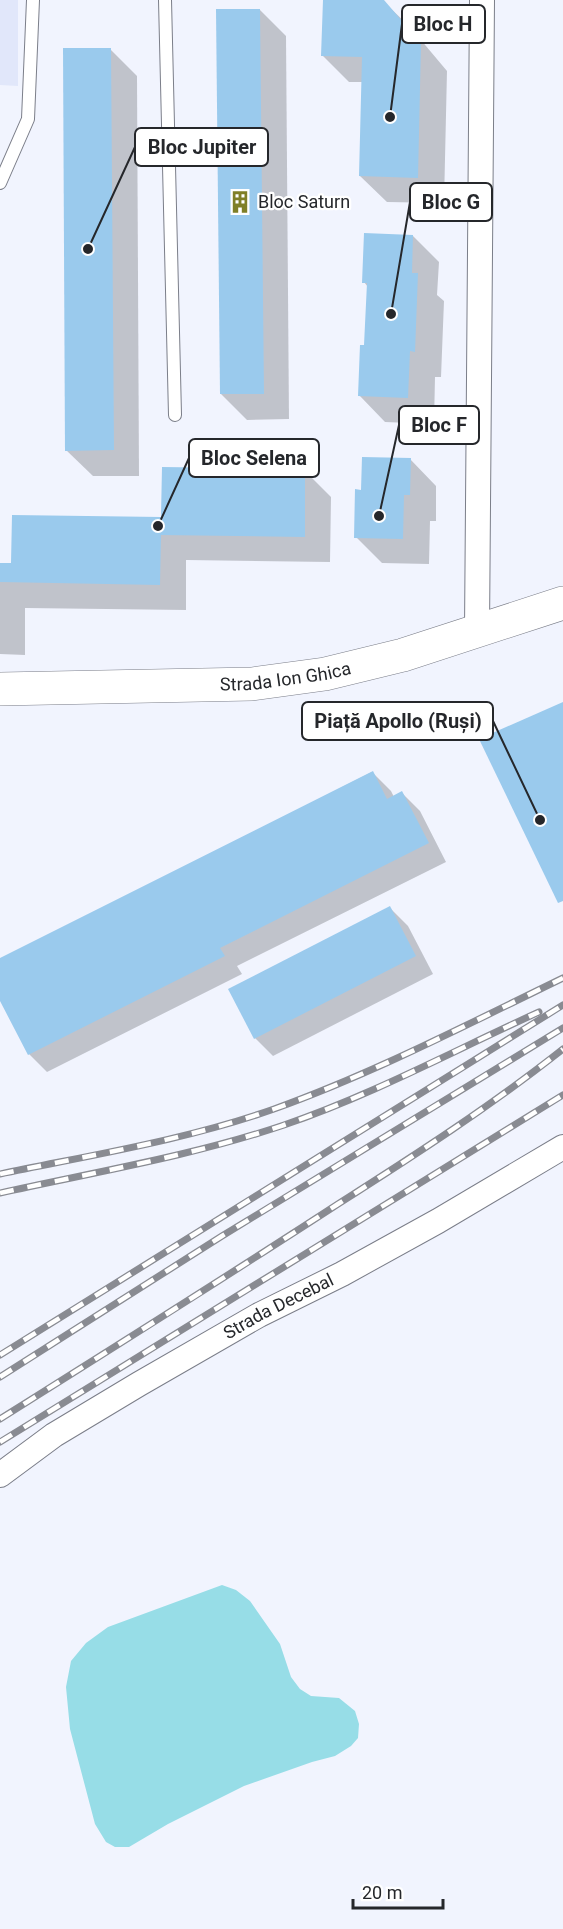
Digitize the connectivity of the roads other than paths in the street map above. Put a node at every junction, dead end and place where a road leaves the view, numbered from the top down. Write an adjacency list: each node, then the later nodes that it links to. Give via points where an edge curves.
1 (33, 0): 4 (lane, via 28,119)
2 (165, 0): 5 (lane)
3 (482, 0): 7 (street)
4 (0, 183)
5 (175, 415)
6 (563, 603): 7 (street, Strada Ion Ghica)
7 (477, 631): 8 (street, Strada Ion Ghica, via 325,674 252,684)
8 (0, 689)
9 (563, 1147): 10 (street, Strada Decebal, via 438,1221 259,1315 139,1384 54,1436)
10 (0, 1475)

